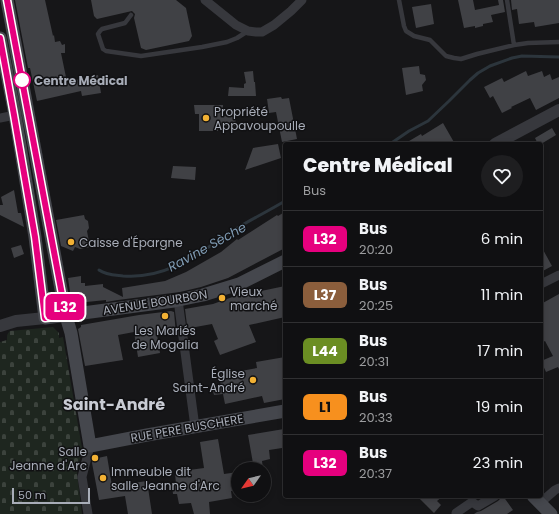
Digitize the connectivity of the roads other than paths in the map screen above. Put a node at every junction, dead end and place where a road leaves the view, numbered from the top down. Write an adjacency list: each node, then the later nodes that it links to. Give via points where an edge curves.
1 (7, 0): 19 (main road)
2 (205, 0): 7 (street, via 236,25)
3 (302, 0): 7 (street, via 292,11 262,32)
4 (399, 0): 10 (lane, via 406,31 430,40 446,56 460,59)
5 (507, 0): 10 (lane)
6 (131, 15): 7 (lane, via 125,23 100,31 98,34 103,49 141,56 227,42)
7 (248, 31)
8 (0, 38): 12 (main road)
9 (559, 42): 10 (lane)
10 (514, 45)
11 (558, 114): 14 (street)
12 (14, 115): 13 (street); 20 (main road, via 35,237)
13 (0, 118)
14 (498, 142)
15 (283, 262): 18 (main road, AVENUE BOURBON, via 239,284 204,296)
16 (559, 275): 17 (street)
17 (543, 283)
18 (178, 300): 19 (main road, AVENUE BOURBON); 23 (street)
19 (66, 316): 20 (main road, AVENUE BOURBON); 24 (main road)
20 (45, 318): 21 (street, via 16,321)
21 (0, 326)
22 (283, 411): 23 (main road, RUE PERE BUSCHERE)
23 (195, 427): 24 (main road, RUE PERE BUSCHERE)
24 (90, 446): 30 (street, via 82,477)
25 (559, 488): 26 (street)
26 (543, 496)
27 (492, 498): 29 (street, via 478,506 472,502)
28 (536, 499): 31 (main road)
29 (456, 513)
30 (88, 514)
31 (551, 514)

